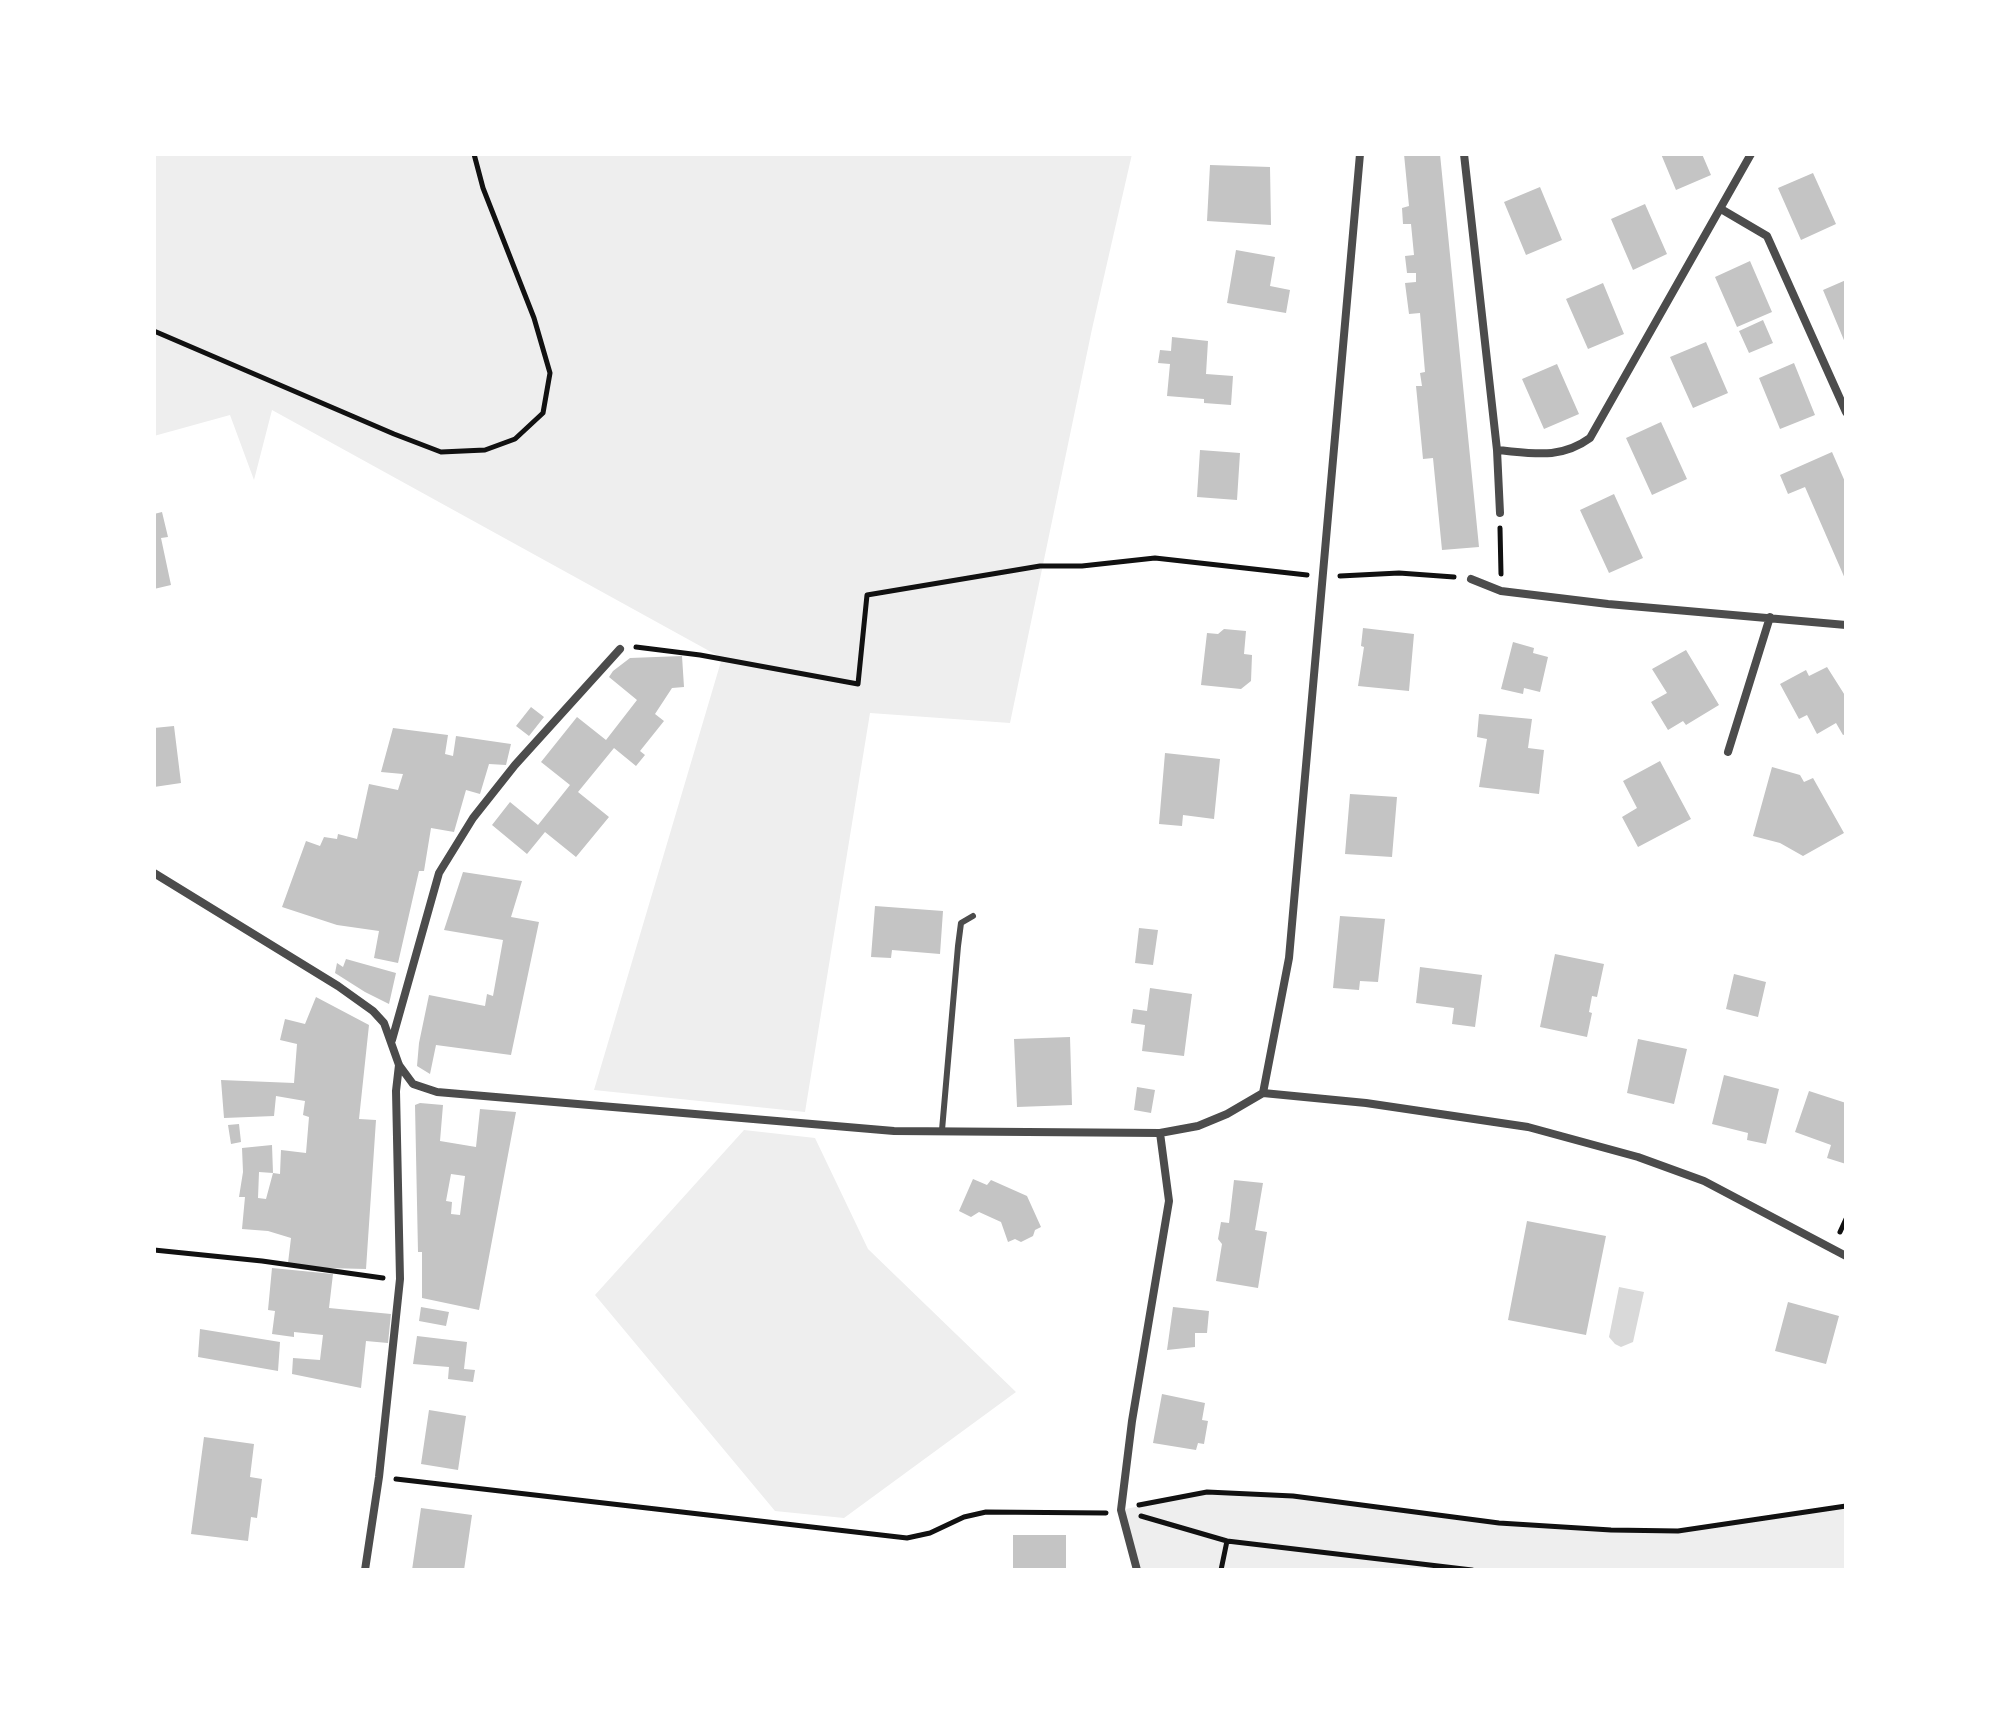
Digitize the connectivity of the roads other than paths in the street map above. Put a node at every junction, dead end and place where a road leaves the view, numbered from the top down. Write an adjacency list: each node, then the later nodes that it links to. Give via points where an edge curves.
1 (1360, 154): 17 (street, via 1289,958)
2 (1464, 154): 6 (street)
3 (1751, 154): 4 (street)
4 (1721, 209): 5 (street, via 1767,236); 6 (street, via 1590,438 1575,449 1553,454)
5 (1846, 412)
6 (1497, 450): 7 (street)
7 (1500, 513)
8 (1471, 579): 9 (street, via 1501,591)
9 (1770, 617): 10 (street); 12 (street)
10 (1846, 625)
11 (620, 649): 15 (street, via 473,818 439,873)
12 (1728, 752)
13 (154, 873): 15 (street, via 338,986 373,1011)
14 (973, 916): 18 (lane, via 961,923)
15 (392, 1041): 16 (street)
16 (399, 1065): 18 (street, via 413,1084 437,1092 894,1131); 21 (street, via 400,1279)
17 (1263, 1093): 19 (street, via 1198,1126); 20 (street, via 1528,1127 1638,1157 1704,1181)
18 (942, 1130): 19 (street)
19 (1160, 1133): 22 (street, via 1169,1201 1121,1510)
20 (1846, 1256)
21 (365, 1570)
22 (1137, 1570)

